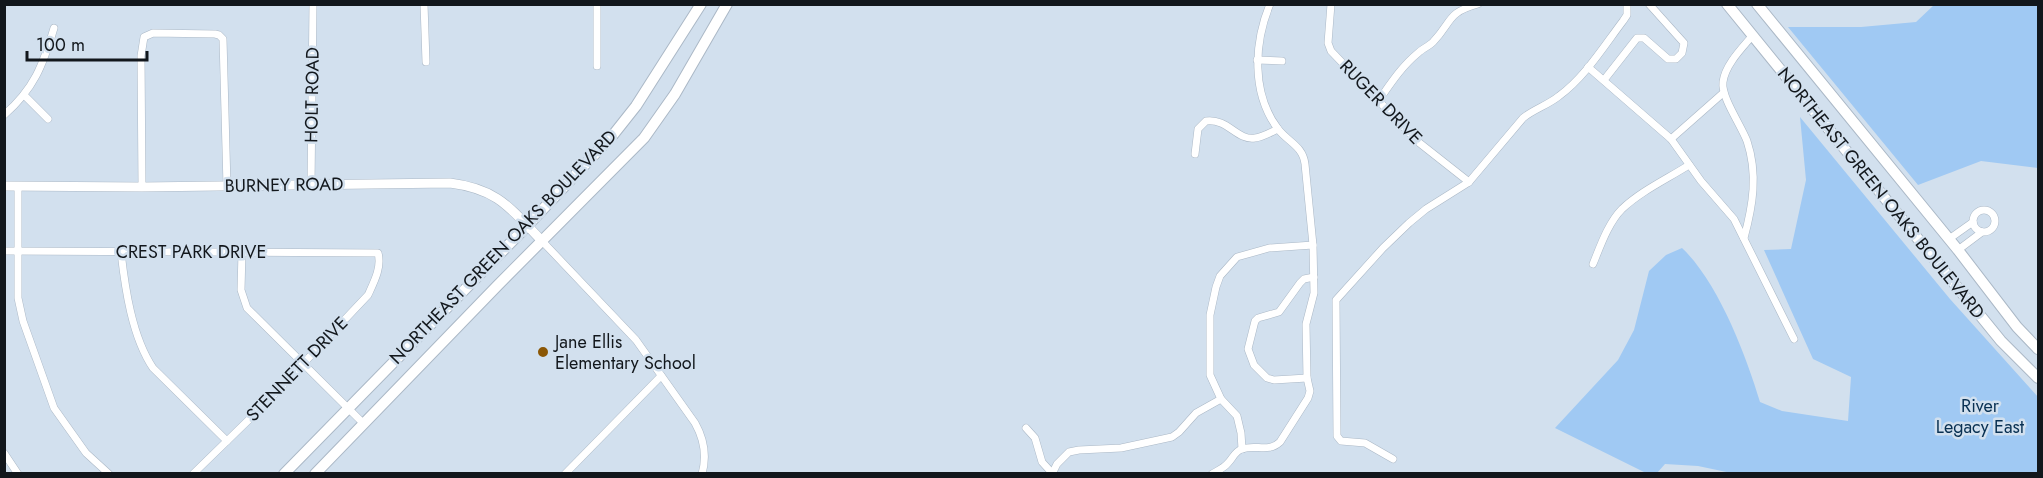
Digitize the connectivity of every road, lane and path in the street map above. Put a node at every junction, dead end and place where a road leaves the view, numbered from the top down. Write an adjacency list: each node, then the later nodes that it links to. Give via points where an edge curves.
1 (313, 4): 34 (street, HOLT ROAD)
2 (424, 4): 17 (street)
3 (597, 4): 18 (street)
4 (727, 4): 41 (main road, NORTHEAST GREEN OAKS BOULEVARD, via 650,130)
5 (1270, 4): 15 (street, via 1258,41)
6 (1331, 4): 23 (street, RUGER DRIVE, via 1331,51)
7 (1478, 4): 23 (street, via 1455,14 1432,43 1404,66)
8 (1627, 4): 19 (street, via 1627,15)
9 (1648, 4): 20 (street, via 1684,44 1682,53 1676,59 1668,59 1644,38 1637,38)
10 (1727, 4): 14 (main road, NORTHEAST GREEN OAKS BOULEVARD)
11 (1757, 4): 40 (main road, NORTHEAST GREEN OAKS BOULEVARD)
12 (699, 6): 37 (main road, NORTHEAST GREEN OAKS BOULEVARD, via 636,106)
13 (54, 28): 22 (street, via 38,75)
14 (1753, 35): 21 (street, via 1725,75); 56 (main road, NORTHEAST GREEN OAKS BOULEVARD, via 2001,341)
15 (1257, 60): 16 (street); 26 (street, via 1265,103)
16 (1282, 61)
17 (426, 62)
18 (597, 66)
19 (1588, 67): 20 (street); 30 (street, via 1558,97 1522,118)
20 (1604, 80): 27 (street)
21 (1722, 94): 27 (street); 39 (street, via 1746,140 1754,168)
22 (24, 95): 24 (street); 25 (street)
23 (1379, 100): 30 (street, RUGER DRIVE, via 1417,141)
24 (4, 115)
25 (48, 119)
26 (1278, 129): 28 (street, via 1254,138 1244,137 1221,122 1206,121 1198,129); 42 (street, via 1304,155)
27 (1671, 139): 29 (street)
28 (1195, 154)
29 (1689, 165): 39 (street, via 1734,219); 49 (street, via 1621,210)
30 (1469, 182): 64 (street, via 1409,223 1336,300 1337,436 1341,441 1365,443)
31 (4, 186): 32 (street, BURNEY ROAD)
32 (18, 186): 35 (street, BURNEY ROAD); 45 (street)
33 (227, 186): 34 (street, BURNEY ROAD); 35 (street, BURNEY ROAD); 35 (street, via 223,39 214,34 153,33 144,37 141,56)
34 (311, 186): 37 (street, BURNEY ROAD, via 465,185 500,199)
35 (142, 187)
36 (1973, 222): 38 (street); 38 (street, via 1980,211 1992,214 1993,227); 40 (street)
37 (527, 226): 41 (street, BURNEY ROAD); 58 (main road, NORTHEAST GREEN OAKS BOULEVARD)
38 (1982, 232): 43 (street)
39 (1744, 238): 51 (street)
40 (1949, 239): 43 (main road, NORTHEAST GREEN OAKS BOULEVARD)
41 (542, 241): 54 (street, via 636,340); 59 (main road, NORTHEAST GREEN OAKS BOULEVARD)
42 (1313, 245): 50 (street); 57 (street, via 1256,250 1237,257 1220,276 1210,315 1209,350 1210,375)
43 (1958, 250): 52 (main road, NORTHEAST GREEN OAKS BOULEVARD)
44 (4, 251): 45 (street, CREST PARK DRIVE)
45 (18, 251): 46 (street, CREST PARK DRIVE); 67 (street, via 18,298 23,321 54,408 86,453)
46 (121, 252): 47 (street, CREST PARK DRIVE); 61 (street, via 126,290 146,358)
47 (242, 252): 48 (street, CREST PARK DRIVE); 53 (street, via 241,290 247,308)
48 (378, 253): 53 (street, STENNETT DRIVE, via 375,279 368,295)
49 (1593, 264)
50 (1314, 277): 55 (street, via 1306,324); 55 (street, via 1300,283 1279,312 1255,321 1248,344 1250,357 1267,378)
51 (1794, 339)
52 (2038, 349)
53 (303, 364): 58 (street); 61 (street, STENNETT DRIVE)
54 (661, 376): 71 (street); 72 (street, via 701,433 705,453)
55 (1306, 378): 62 (street, via 1310,386 1308,398 1280,442 1270,448)
56 (2038, 378)
57 (1221, 399): 62 (street, via 1237,416); 65 (street, via 1196,412 1172,437 1121,448 1070,452)
58 (347, 408): 59 (street); 69 (main road, NORTHEAST GREEN OAKS BOULEVARD)
59 (363, 423): 70 (main road, NORTHEAST GREEN OAKS BOULEVARD)
60 (1026, 428): 65 (street, via 1035,438 1042,462)
61 (227, 441): 68 (street, STENNETT DRIVE)
62 (1242, 448): 73 (street, via 1227,465)
63 (4, 453): 66 (street)
64 (1393, 459)
65 (1053, 473)
66 (18, 474)
67 (109, 474)
68 (193, 474)
69 (284, 474)
70 (315, 474)
71 (565, 474)
72 (702, 474)
73 (1212, 474)

